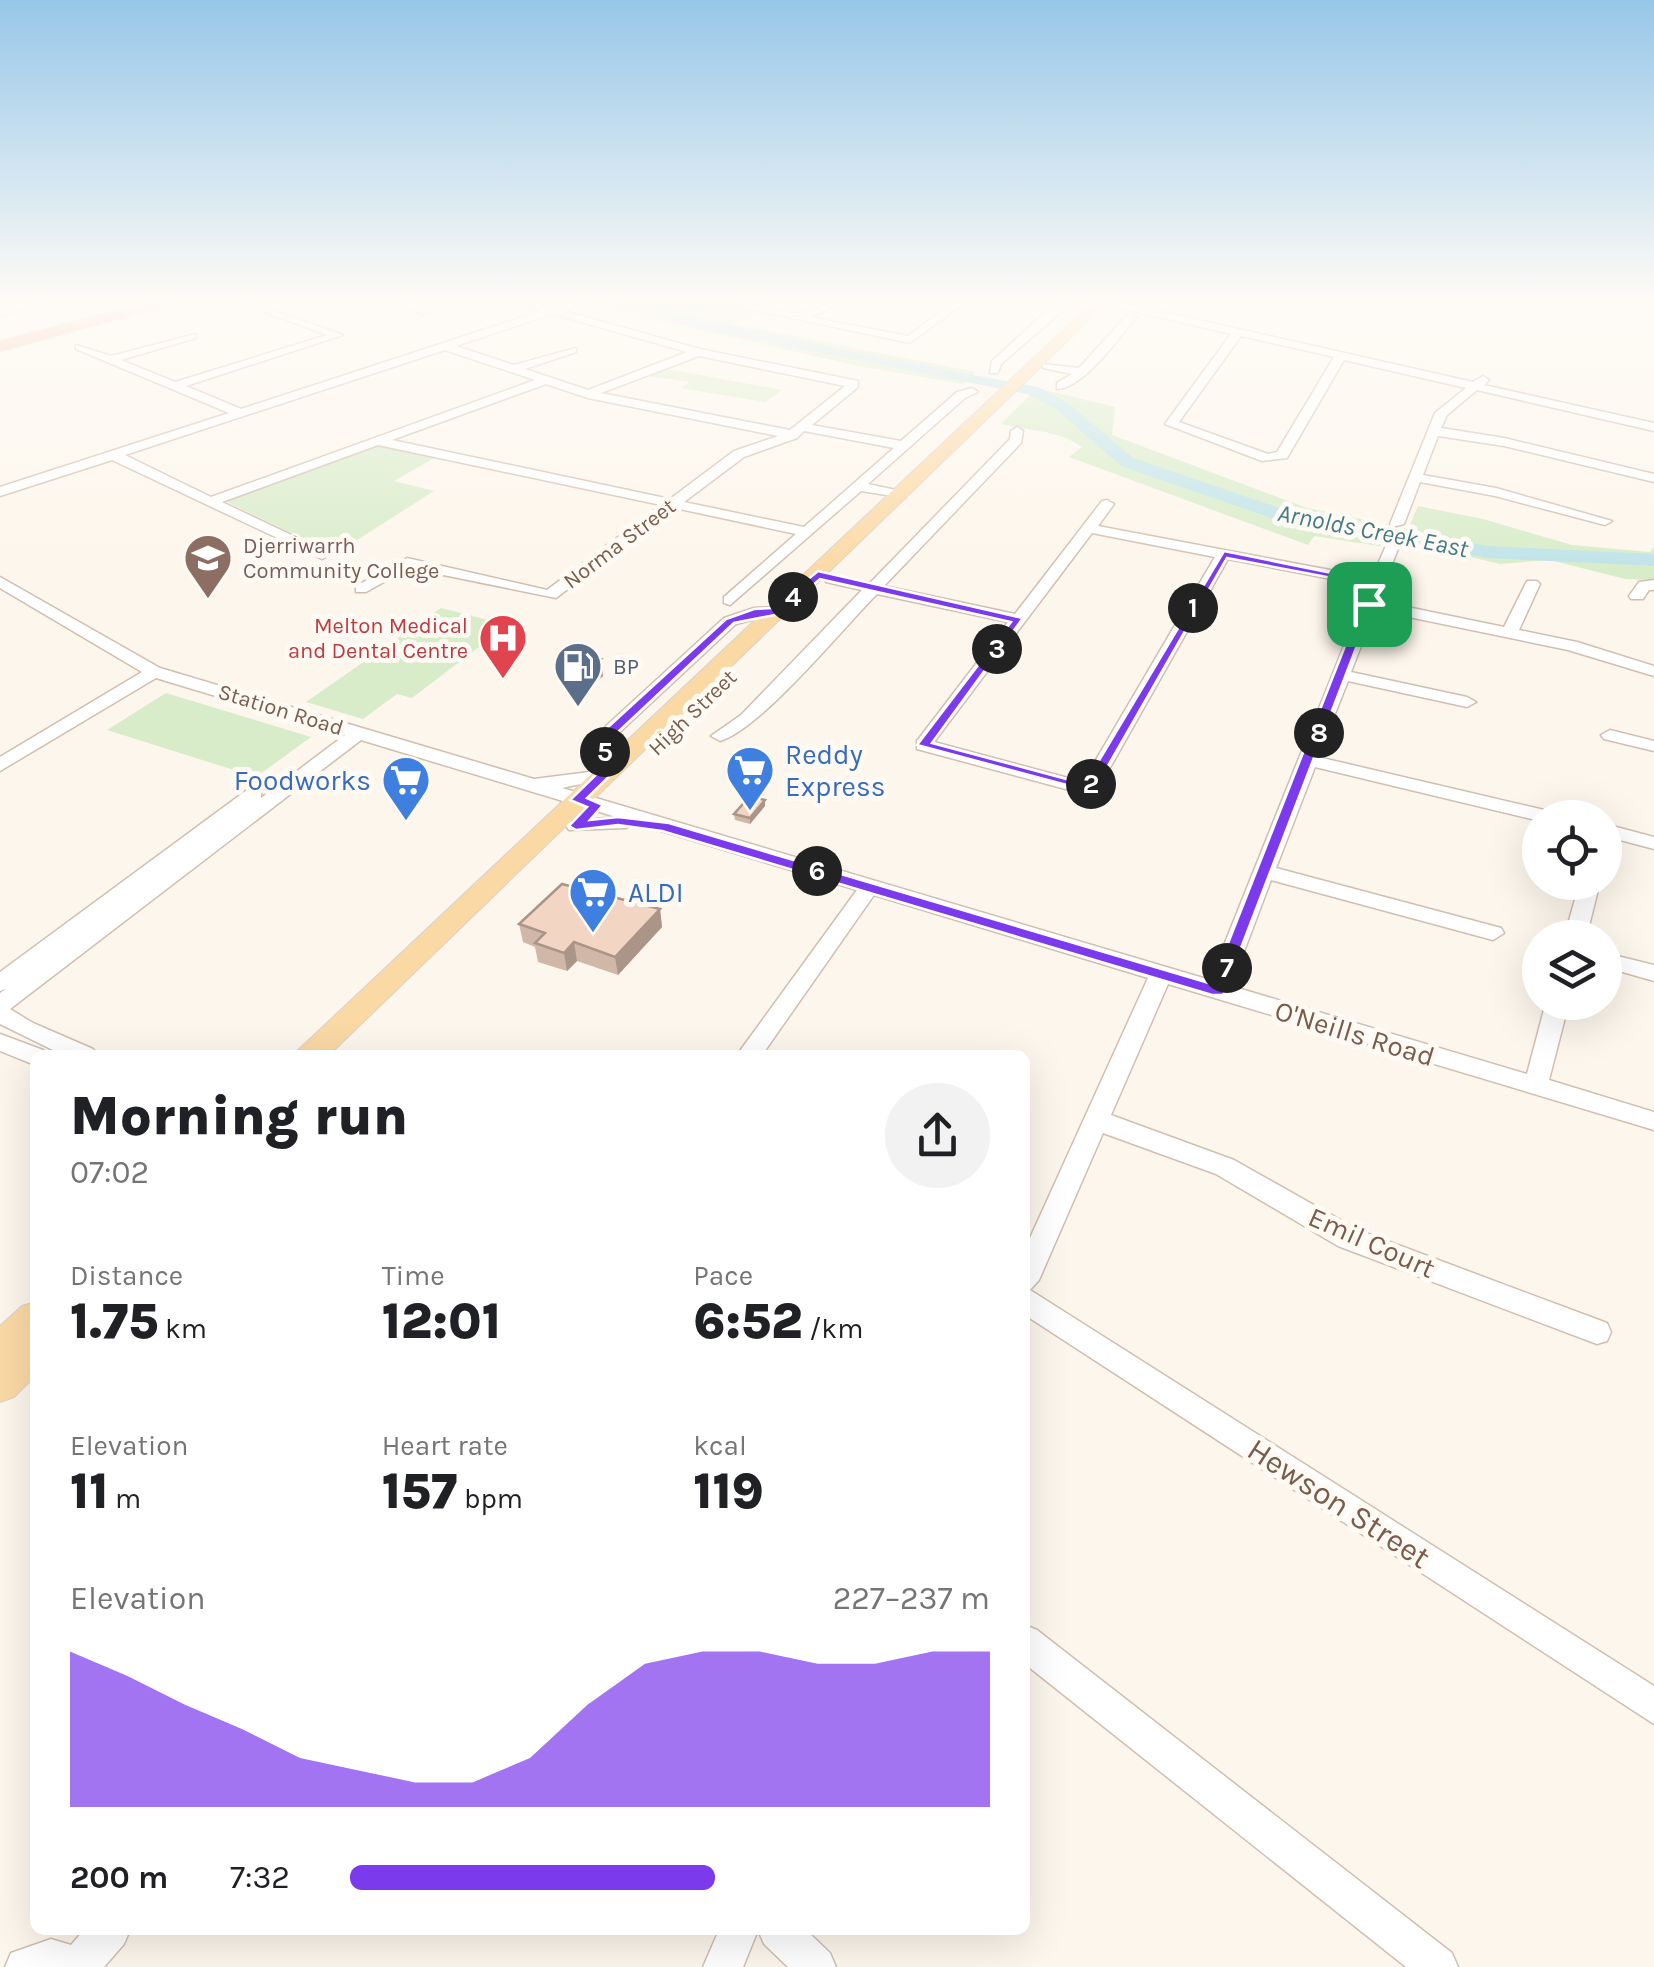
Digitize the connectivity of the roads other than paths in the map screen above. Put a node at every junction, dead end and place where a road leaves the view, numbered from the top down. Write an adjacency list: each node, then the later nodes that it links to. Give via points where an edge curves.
1 (191, 393): 17 (street)
2 (302, 393): 17 (street)
3 (511, 393): 22 (street)
4 (584, 393): 14 (street)
5 (591, 393): 14 (street)
6 (843, 393): 19 (street, Norma Street)
7 (969, 393): 23 (street)
8 (1014, 393): 29 (main road, High Street)
9 (1194, 393): 10 (street, via 1171,424 1266,458 1282,456)
10 (1319, 393)
11 (1465, 393): 21 (street, via 1444,408)
12 (1523, 393): 18 (street)
13 (1567, 393): 15 (street)
14 (588, 394): 19 (street)
15 (1597, 399)
16 (1634, 407): 18 (street)
17 (240, 413): 24 (street)
18 (1653, 422)
19 (797, 431): 23 (street); 31 (street, Norma Street, via 739,454)
20 (1017, 431): 45 (street, High Street, via 1016,440)
21 (1433, 431): 25 (street); 26 (street)
22 (377, 442): 30 (street); 31 (street)
23 (901, 446): 27 (street)
24 (113, 455): 28 (street); 30 (street)
25 (1418, 478): 33 (street); 34 (street)
26 (1654, 478)
27 (857, 486): 29 (street); 36 (street)
28 (0, 492)
29 (906, 496): 40 (main road, High Street)
30 (212, 502): 39 (street)
31 (673, 504): 36 (street); 46 (street, Norma Street, via 550,595 407,563)
32 (1107, 504): 35 (street)
33 (1605, 521)
34 (1397, 524)
35 (1088, 528): 38 (street); 50 (street)
36 (806, 532): 48 (street)
37 (1392, 546): 42 (street)
38 (1224, 554): 42 (street); 50 (street, via 1088,789 924,745)
39 (322, 556)
40 (824, 577): 45 (street); 62 (main road, High Street, via 776,612); 64 (main road, High Street)
41 (0, 582): 53 (street, Station Road)
42 (1375, 583): 49 (street)
43 (1532, 584): 51 (street)
44 (1654, 585): 47 (street, via 1644,585)
45 (874, 588): 50 (street); 58 (street, High Street, via 746,718)
46 (361, 589)
47 (1637, 596)
48 (730, 600)
49 (1369, 604): 51 (street); 54 (street)
50 (1019, 620)
51 (1510, 634): 52 (street)
52 (1654, 672)
53 (163, 674): 56 (street, Station Road); 61 (street, via 135,683)
54 (1343, 675): 55 (street); 60 (street)
55 (1466, 702)
56 (351, 730): 63 (street, Station Road); 76 (street); 78 (street)
57 (1610, 734): 59 (street)
58 (720, 736)
59 (1654, 746)
60 (1308, 760): 65 (street); 70 (street)
61 (0, 765)
62 (610, 768): 63 (street, via 566,782); 64 (main road, High Street)
63 (522, 783): 64 (street, Station Road); 68 (street, via 549,808)
64 (583, 810): 66 (street, O'Neills Road); 66 (street); 68 (main road, High Street); 83 (main road, High Street)
65 (1522, 811)
66 (664, 826): 71 (street, O'Neills Road)
67 (1622, 835): 69 (street)
68 (540, 837): 82 (main road, High Street)
69 (1654, 843)
70 (1265, 872): 72 (street); 77 (street)
71 (870, 886): 75 (street, O'Neills Road); 84 (street)
72 (1493, 933)
73 (1622, 965): 74 (street)
74 (1654, 973)
75 (1162, 974): 77 (street, O'Neills Road); 87 (street)
76 (0, 983)
77 (1218, 992): 86 (street, O'Neills Road)
78 (0, 1009): 81 (street)
79 (1553, 1020): 86 (street)
80 (0, 1042): 85 (street)
81 (74, 1050)
82 (314, 1050)
83 (339, 1050)
84 (753, 1050)
85 (30, 1054)
86 (1536, 1087): 88 (street, O'Neills Road)
87 (1096, 1120): 89 (street); 92 (street, Emil Court, via 1225,1168 1348,1238)
88 (1654, 1121)
89 (1030, 1269)
90 (1030, 1303): 97 (street, Hewson Street)
91 (30, 1323): 93 (main road)
92 (1597, 1332)
93 (0, 1351)
94 (30, 1355): 95 (main road)
95 (0, 1384)
96 (1030, 1646): 105 (street)
97 (1654, 1706)
98 (106, 1935): 102 (street)
99 (737, 1935): 103 (street)
100 (783, 1935): 104 (street)
101 (25, 1967): 102 (street, via 51,1959)
102 (77, 1967)
103 (723, 1967)
104 (816, 1967)
105 (1438, 1967)

